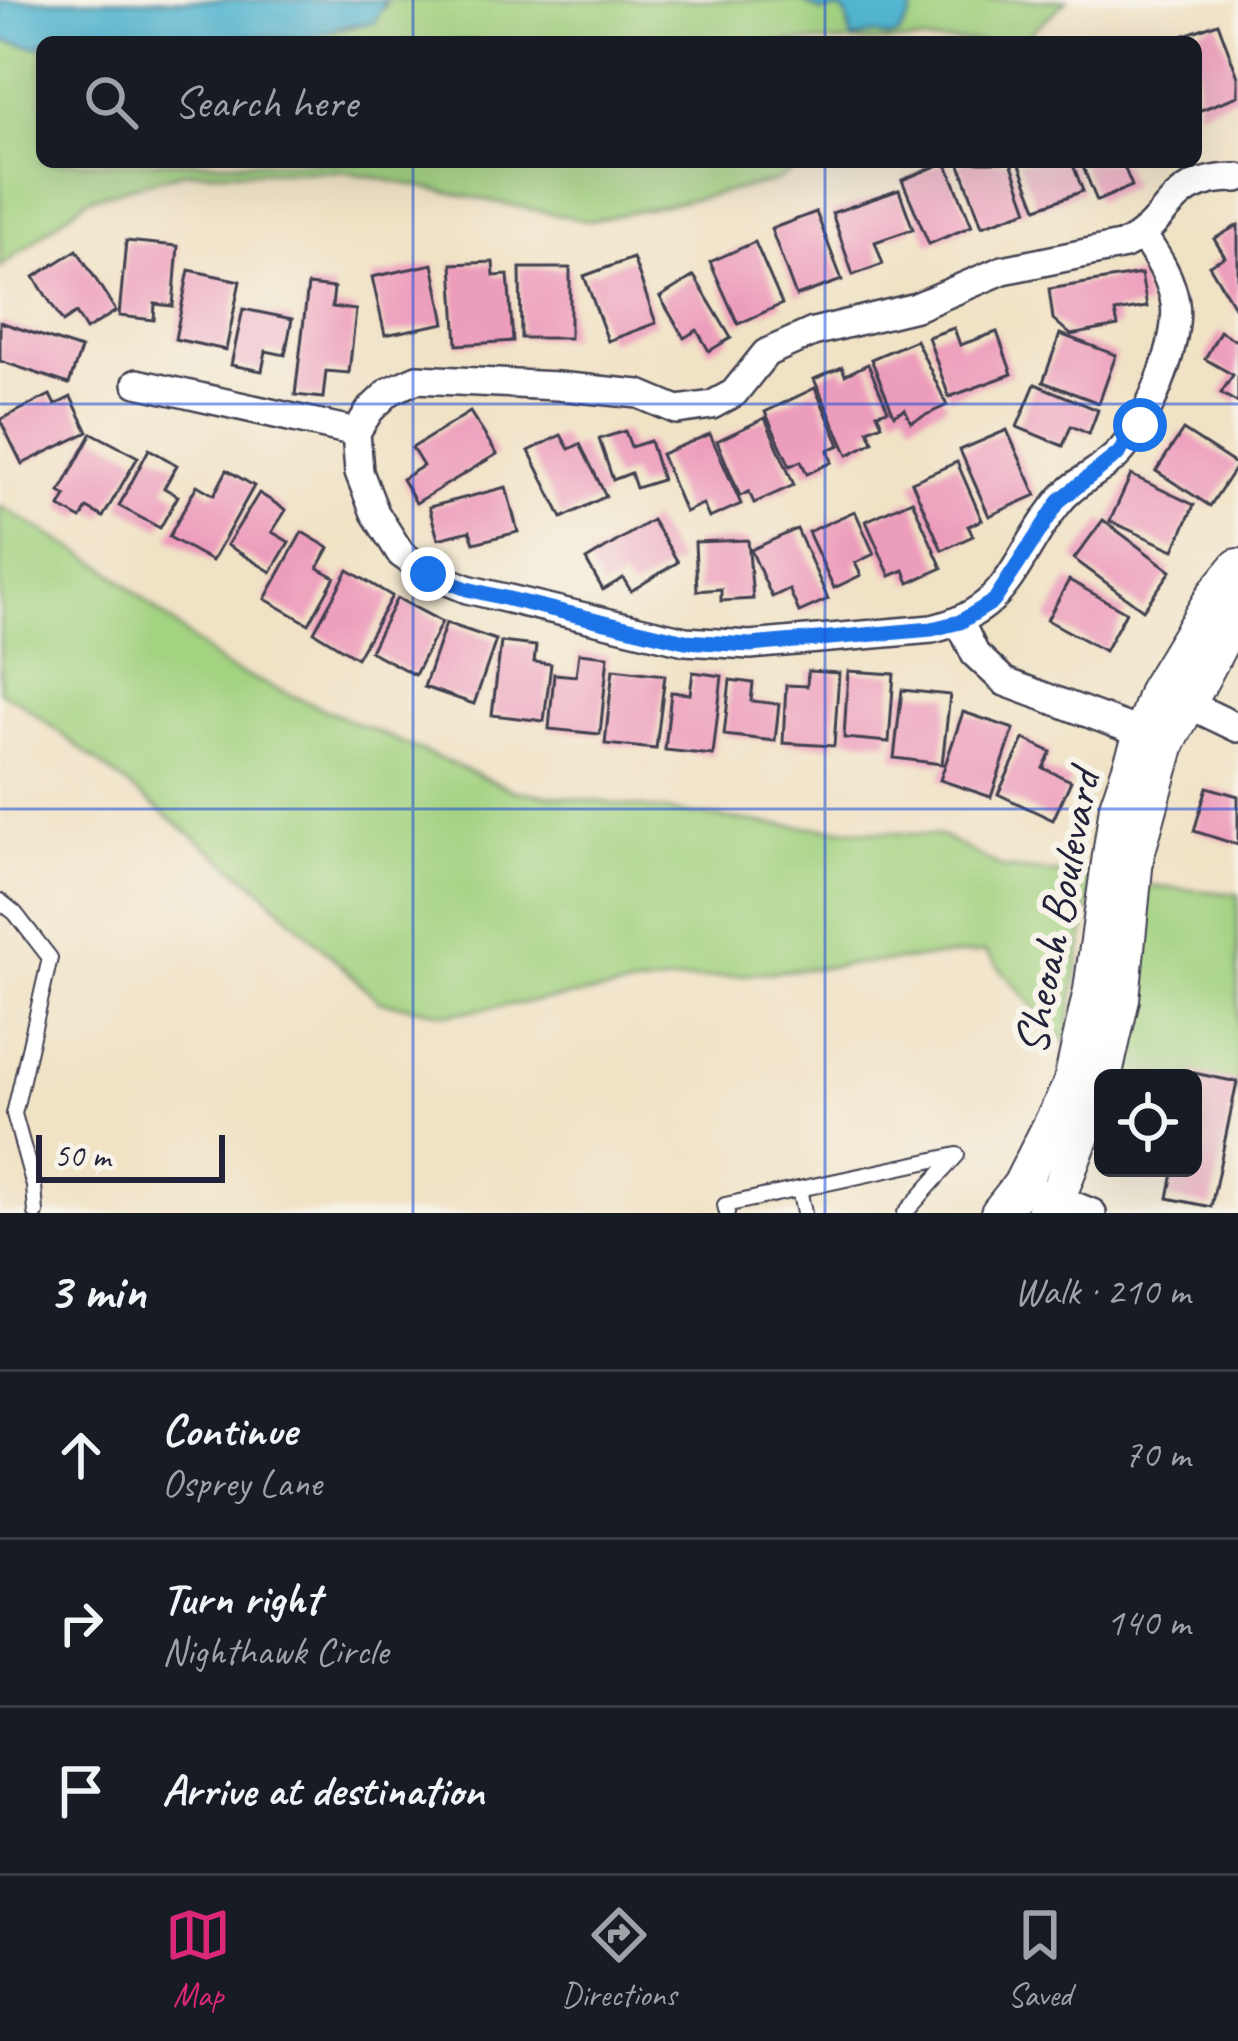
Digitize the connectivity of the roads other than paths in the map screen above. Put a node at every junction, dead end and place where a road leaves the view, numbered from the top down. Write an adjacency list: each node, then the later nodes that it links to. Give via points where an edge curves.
1 (1238, 178): 2 (street, via 1173,198)
2 (1143, 236): 4 (street, via 1003,270 916,307 813,332 766,353 734,393 712,405 677,410 639,394 417,379 390,392); 7 (street, via 1175,304 1174,337 1140,425 1118,454 1060,500 994,601)
3 (137, 383): 4 (street)
4 (356, 432): 7 (street, via 359,472 401,554 467,589 685,641 750,645)
5 (1238, 566): 8 (street, Sheoah Boulevard, via 1215,595)
6 (1238, 608): 8 (street, Sheoah Boulevard)
7 (960, 622): 10 (street, via 975,654 1005,682)
8 (1172, 697): 9 (street); 10 (street, Sheoah Boulevard)
9 (1238, 728)
10 (1155, 738): 12 (street, Sheoah Boulevard); 16 (street, Sheoah Boulevard, via 1118,806 1071,1087)
11 (0, 902): 14 (lane, via 50,958)
12 (1105, 1069)
13 (1094, 1093): 16 (street, Sheoah Boulevard)
14 (7, 1110): 17 (lane, via 34,1186)
15 (799, 1190): 18 (lane, via 725,1205); 19 (lane); 20 (lane, via 957,1155)
16 (1030, 1202): 21 (street)
17 (35, 1213)
18 (727, 1213)
19 (804, 1213)
20 (905, 1213)
21 (1092, 1213)

